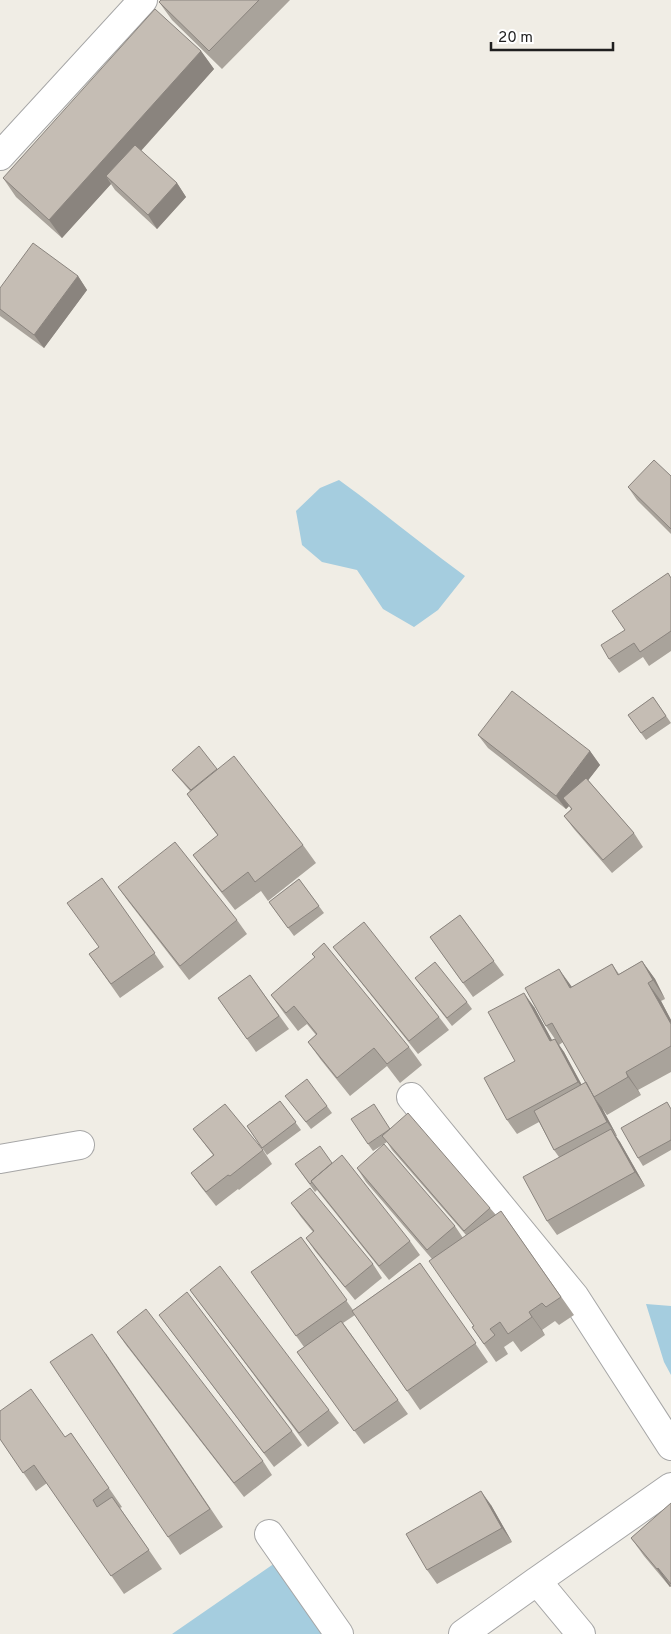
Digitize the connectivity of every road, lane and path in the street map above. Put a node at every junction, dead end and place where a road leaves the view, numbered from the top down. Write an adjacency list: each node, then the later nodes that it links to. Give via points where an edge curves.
1 (143, 0): 2 (street)
2 (0, 156)
3 (411, 1097): 6 (street, via 575,1297)
4 (80, 1145): 5 (street)
5 (0, 1159)
6 (671, 1446)
7 (671, 1487): 9 (street)
8 (269, 1534): 10 (street)
9 (537, 1581): 11 (street); 12 (street)
10 (339, 1634)
11 (463, 1634)
12 (581, 1634)

